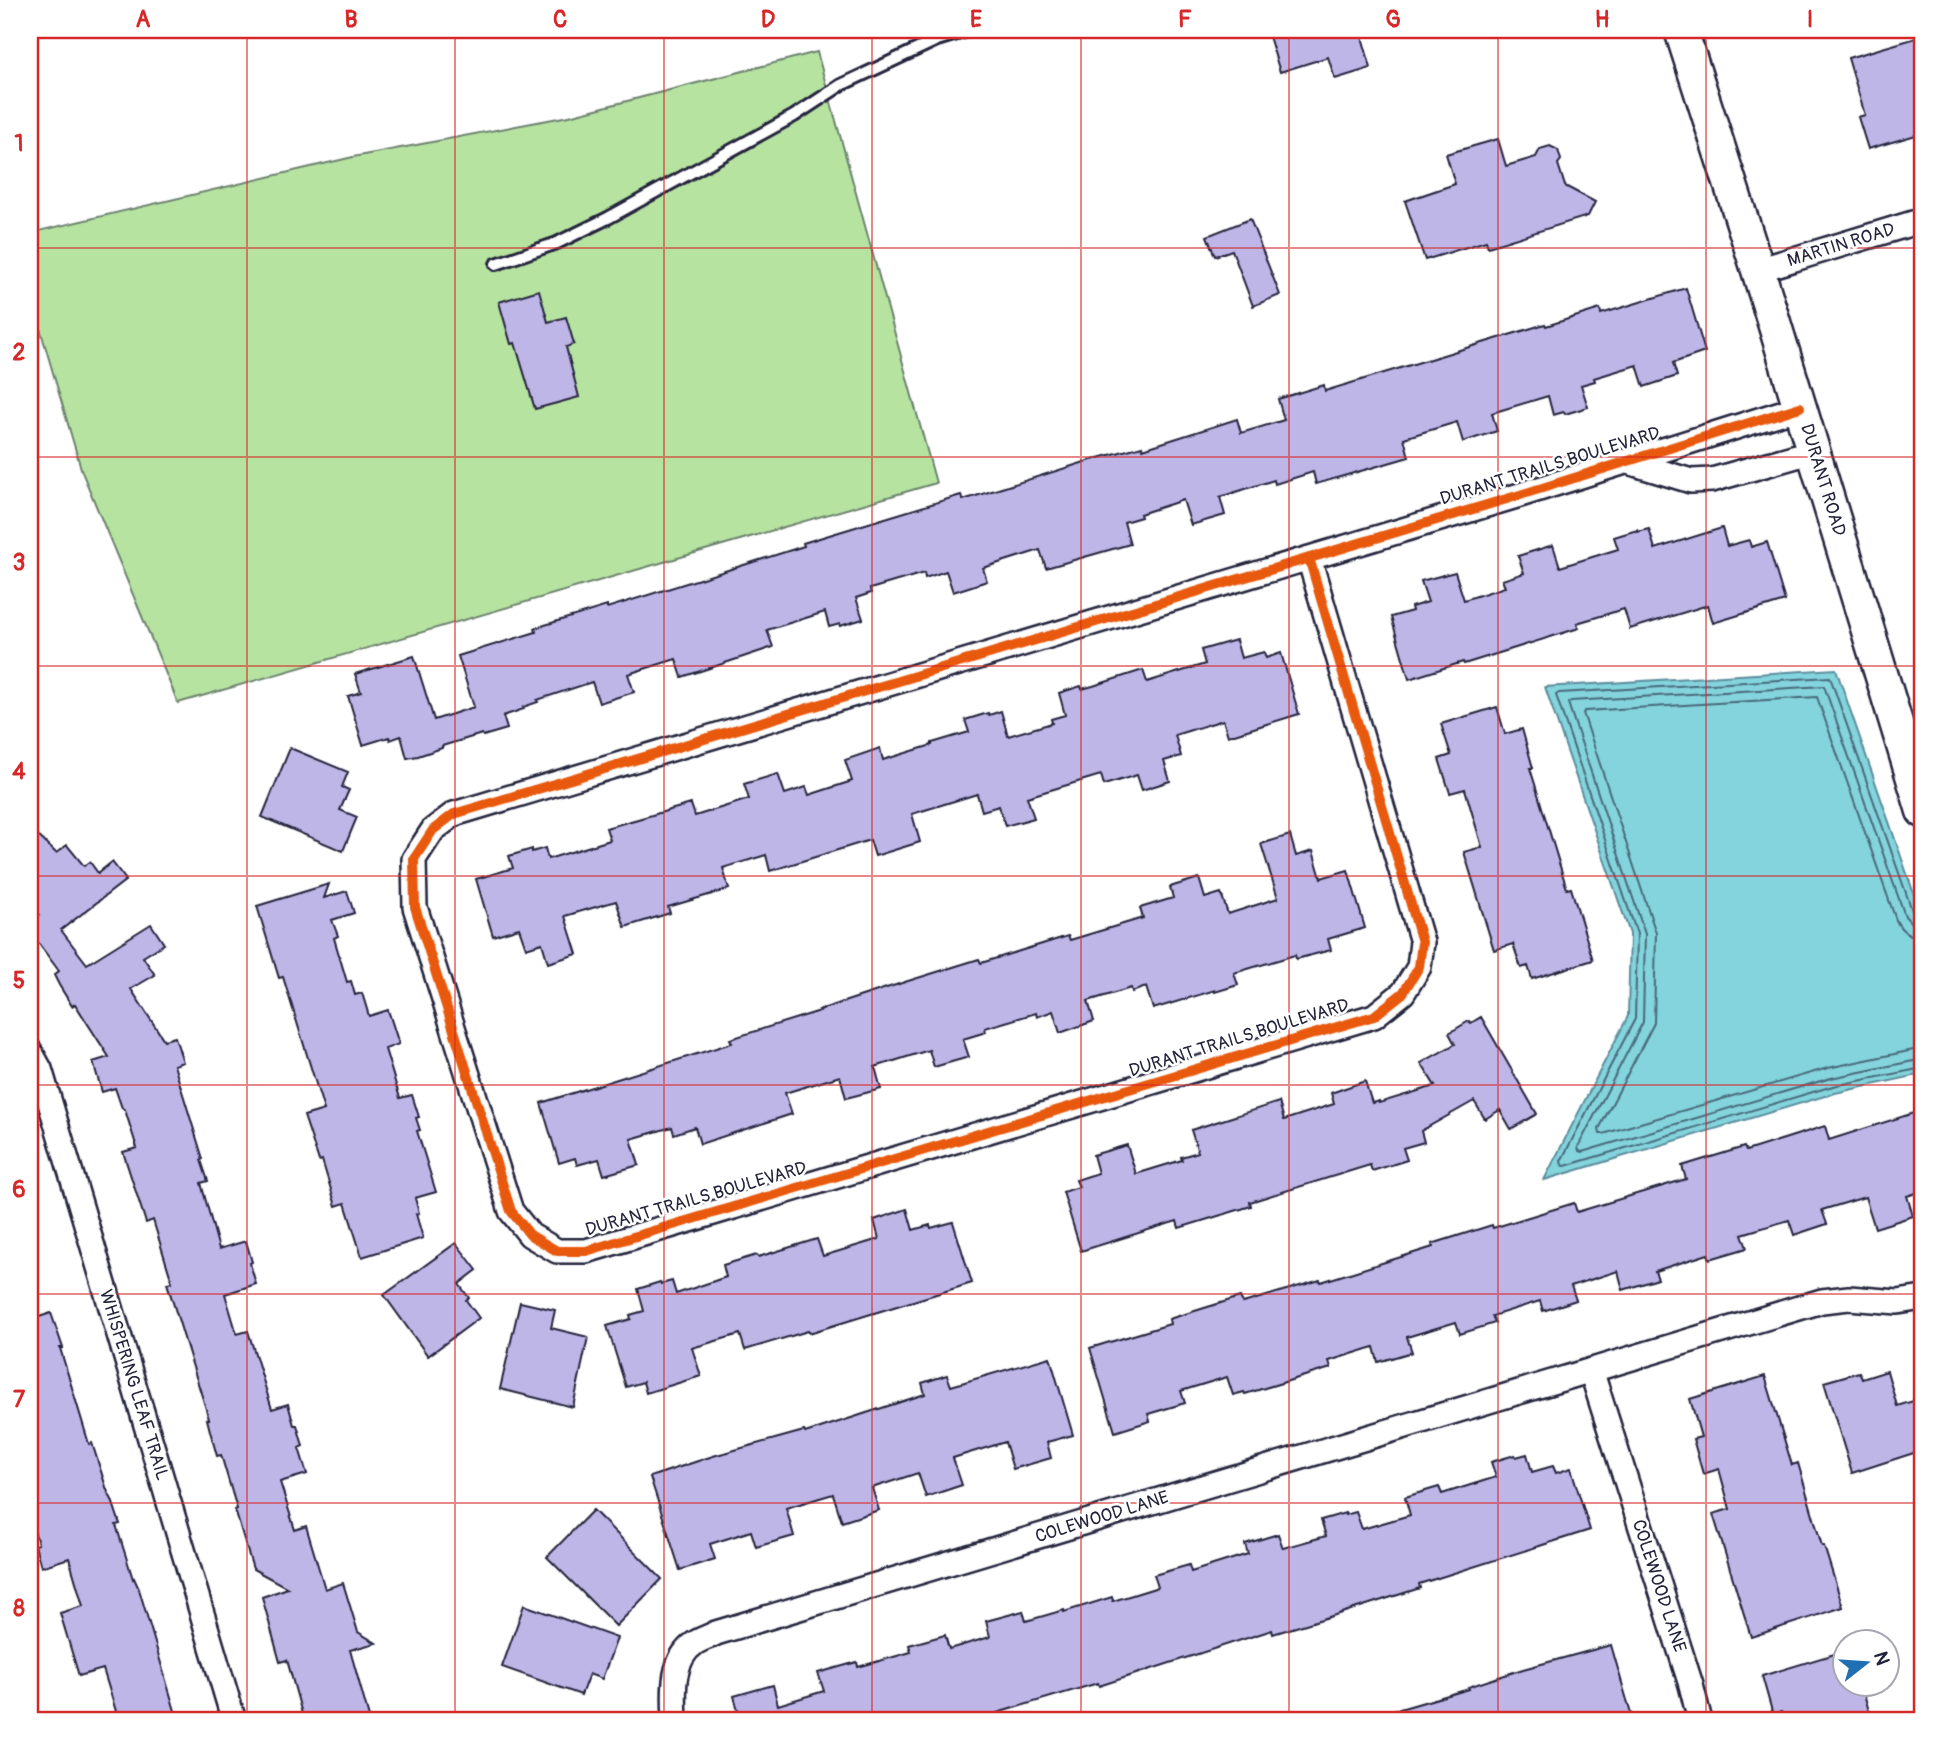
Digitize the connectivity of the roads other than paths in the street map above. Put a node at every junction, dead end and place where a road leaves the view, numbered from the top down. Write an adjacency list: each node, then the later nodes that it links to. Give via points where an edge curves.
1 (970, 30): 4 (lane, via 937,40 841,85 794,116 608,218 557,243)
2 (1681, 30): 5 (street, DURANT ROAD)
3 (1923, 220): 5 (street, MARTIN ROAD)
4 (496, 264)
5 (1758, 270): 6 (street, DURANT ROAD)
6 (1800, 407): 7 (street, DURANT ROAD); 8 (street, DURANT TRAILS BOULEVARD)
7 (1814, 450): 8 (street, via 1712,480 1691,481); 10 (street, DURANT ROAD)
8 (1625, 461): 9 (street, DURANT TRAILS BOULEVARD)
9 (1309, 558): 9 (street, DURANT TRAILS BOULEVARD, via 454,814 433,830 414,859 415,907 511,1211 530,1235 556,1251 586,1251 1374,1016 1403,993 1419,967 1422,942)
10 (1923, 811)
11 (30, 1051): 16 (street, WHISPERING LEAF TRAIL, via 40,1069)
12 (1923, 1298): 13 (street, COLEWOOD LANE)
13 (1898, 1302): 14 (street, COLEWOOD LANE); 15 (street, COLEWOOD LANE, via 1822,1301)
14 (1923, 1316)
15 (1591, 1370): 17 (street, COLEWOOD LANE, via 716,1633 694,1644 682,1658 675,1678); 18 (street, COLEWOOD LANE)
16 (234, 1721)
17 (675, 1721)
18 (1700, 1721)

